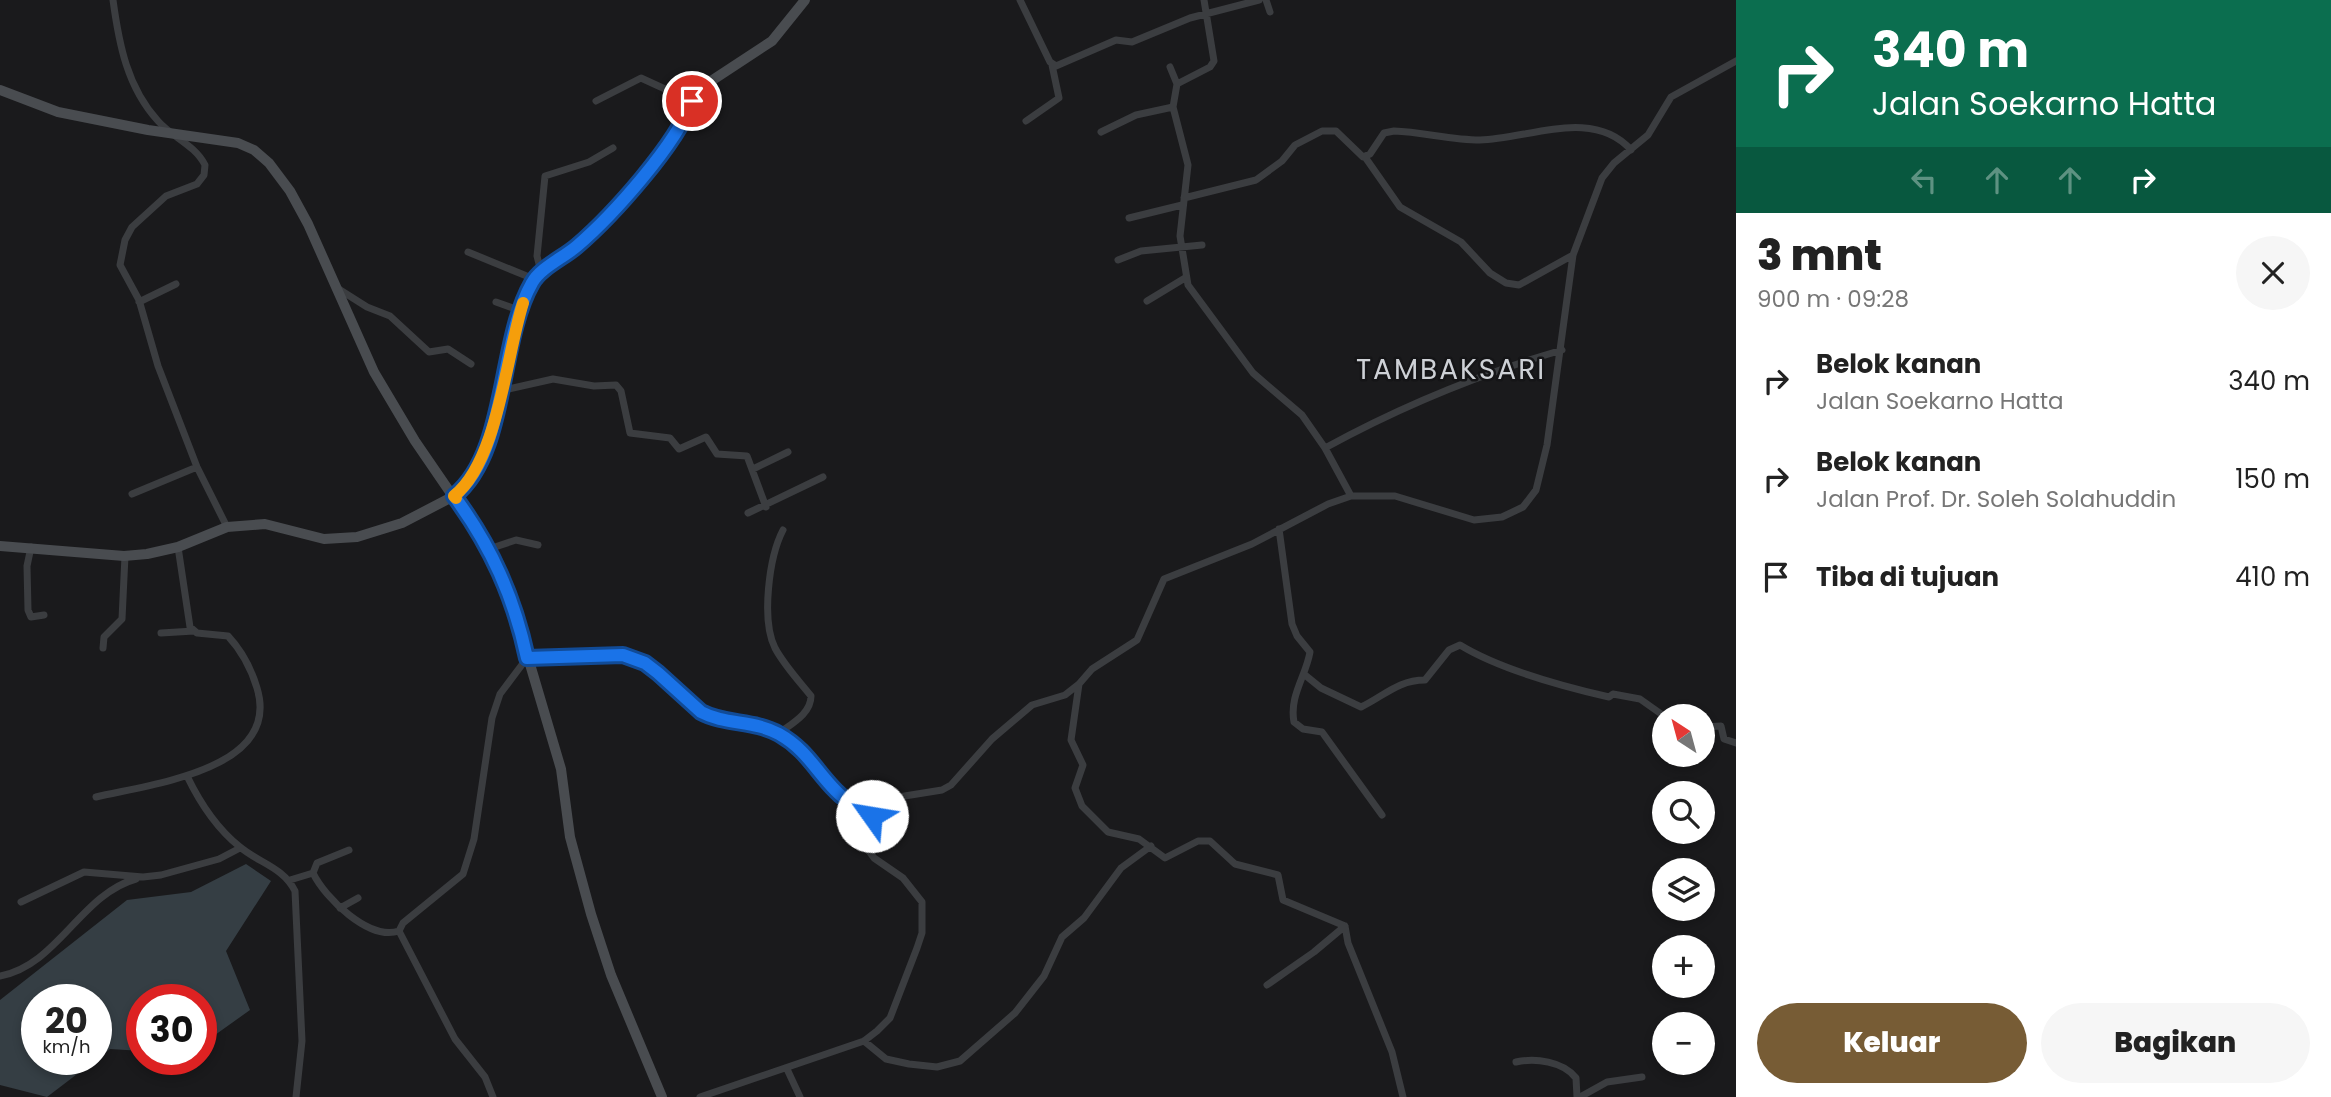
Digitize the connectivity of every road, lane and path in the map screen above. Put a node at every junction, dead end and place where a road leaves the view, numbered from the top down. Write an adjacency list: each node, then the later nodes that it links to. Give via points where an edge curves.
1 (113, 0): 19 (street, via 125,65 146,105)
2 (805, 0): 17 (street, via 772,41 702,87)
3 (1020, 0): 10 (street)
4 (1204, 0): 8 (street)
5 (1259, 0): 8 (street)
6 (1266, 0): 7 (street)
7 (1270, 12)
8 (1205, 14): 10 (street); 12 (street, via 1214,61)
9 (1736, 61): 21 (street, via 1671,97 1648,135)
10 (1052, 65): 16 (street, via 1059,97)
11 (1170, 67): 12 (street)
12 (1177, 84): 15 (street)
13 (0, 90): 19 (street, via 50,110)
14 (596, 101): 17 (street, via 641,78 665,89)
15 (1173, 107): 18 (street, via 1136,114); 23 (street, via 1188,165)
16 (1026, 121)
17 (684, 123): 30 (street, via 599,226)
18 (1101, 132)
19 (172, 133): 33 (street, via 239,143 268,163 302,213); 35 (street, via 202,159 204,174 190,189 158,200 125,240 121,268)
20 (613, 148): 30 (street, via 545,177)
21 (1631, 150): 22 (street, via 1619,138 1584,129 1481,140 1394,131 1384,133); 28 (street, via 1602,178)
22 (1365, 157): 23 (street, via 1336,131 1327,130 1295,145 1256,180); 28 (street, via 1400,206 1461,242 1506,283 1519,285)
23 (1183, 201): 24 (street); 26 (street)
24 (1129, 218)
25 (1202, 245): 26 (street)
26 (1181, 249): 29 (street, via 1142,251); 31 (street)
27 (468, 252): 30 (street)
28 (1573, 255): 38 (street)
29 (1118, 260)
30 (538, 276): 37 (street)
31 (1185, 278): 34 (street); 41 (street, via 1198,304 1253,373 1302,415)
32 (176, 284): 35 (street)
33 (336, 288): 39 (street, via 390,316 429,352 448,349); 47 (street, via 374,372)
34 (1147, 301)
35 (139, 302): 43 (street)
36 (496, 302): 37 (street)
37 (521, 311): 40 (street)
38 (1562, 350): 41 (street, via 1450,389); 48 (street, via 1535,490 1515,512 1474,520 1395,496)
39 (471, 364)
40 (500, 391): 44 (street, via 553,379 616,385 630,433 670,438 679,449 707,438 718,454 750,457); 47 (street, via 478,467)
41 (1325, 448): 48 (street)
42 (788, 452): 44 (street)
43 (197, 467): 46 (street); 51 (street)
44 (753, 469): 49 (street)
45 (823, 477): 49 (street)
46 (132, 494)
47 (454, 496): 51 (street, via 402,523 357,537 324,539 265,524); 58 (street)
48 (1351, 496): 53 (street)
49 (766, 507): 50 (street)
50 (748, 513)
51 (228, 527): 57 (street)
52 (783, 530): 69 (street, via 771,569 771,635 777,651 811,696 811,703)
53 (1279, 530): 65 (street, via 1293,628 1310,652); 66 (street, via 1164,579 1137,640 1092,668)
54 (538, 545): 58 (street, via 516,540)
55 (0, 546): 56 (street)
56 (31, 547): 59 (street); 60 (street, via 28,610 31,617)
57 (178, 547): 59 (street); 61 (street)
58 (489, 549): 64 (street, via 510,595)
59 (125, 556): 63 (street, via 122,619 104,637)
60 (44, 615)
61 (194, 631): 62 (street); 71 (street, via 228,636 234,642 251,668 262,710 249,743)
62 (161, 633)
63 (103, 648)
64 (527, 658): 69 (street, via 623,655 652,668 712,718 743,721); 85 (street, via 500,694 492,718 474,839 463,874); 94 (street, via 561,769 570,837 591,914)
65 (1305, 675): 67 (street, via 1361,707 1390,688 1409,680 1425,680 1449,650 1460,645 1495,666 1516,668 1609,697 1640,699); 73 (street, via 1296,689 1294,722 1300,728 1322,732)
66 (1079, 684): 74 (street, via 1065,695 1032,705 992,739 951,785 881,800); 75 (street, via 1071,740 1083,765 1075,794 1108,832)
67 (1652, 708)
68 (1715, 726): 70 (street, via 1721,726 1724,739)
69 (778, 734): 74 (street, via 812,759 842,797)
70 (1736, 743)
71 (187, 776): 72 (street); 76 (street, via 216,824)
72 (96, 797)
73 (1382, 815)
74 (872, 816): 88 (street, via 866,847 874,859 903,878 922,902 922,933 890,1018)
75 (1151, 846): 84 (street, via 1165,858 1198,841 1210,841 1235,864 1278,875 1283,900); 88 (street, via 1121,868 1084,918 1062,937 1044,976 1014,1013 960,1060 937,1067 909,1064 886,1059)
76 (240, 848): 79 (street, via 219,859); 80 (street)
77 (349, 850): 78 (street, via 317,863)
78 (313, 873): 80 (street); 83 (street)
79 (143, 877): 82 (street, via 84,872); 86 (street, via 101,897 25,967)
80 (290, 880): 92 (street, via 295,891 302,1041)
81 (358, 898): 83 (street)
82 (21, 902)
83 (340, 908): 85 (street, via 377,932)
84 (1345, 926): 87 (street); 97 (street, via 1392,1052)
85 (399, 931): 93 (street, via 455,1040 485,1077)
86 (0, 976)
87 (1267, 985)
88 (864, 1041): 90 (street)
89 (1516, 1062): 98 (street, via 1538,1060 1566,1069 1576,1078)
90 (787, 1069): 95 (street); 96 (street)
91 (1643, 1077): 98 (street, via 1607,1082)
92 (296, 1097)
93 (493, 1097)
94 (662, 1097)
95 (700, 1097)
96 (800, 1097)
97 (1403, 1097)
98 (1579, 1097)

